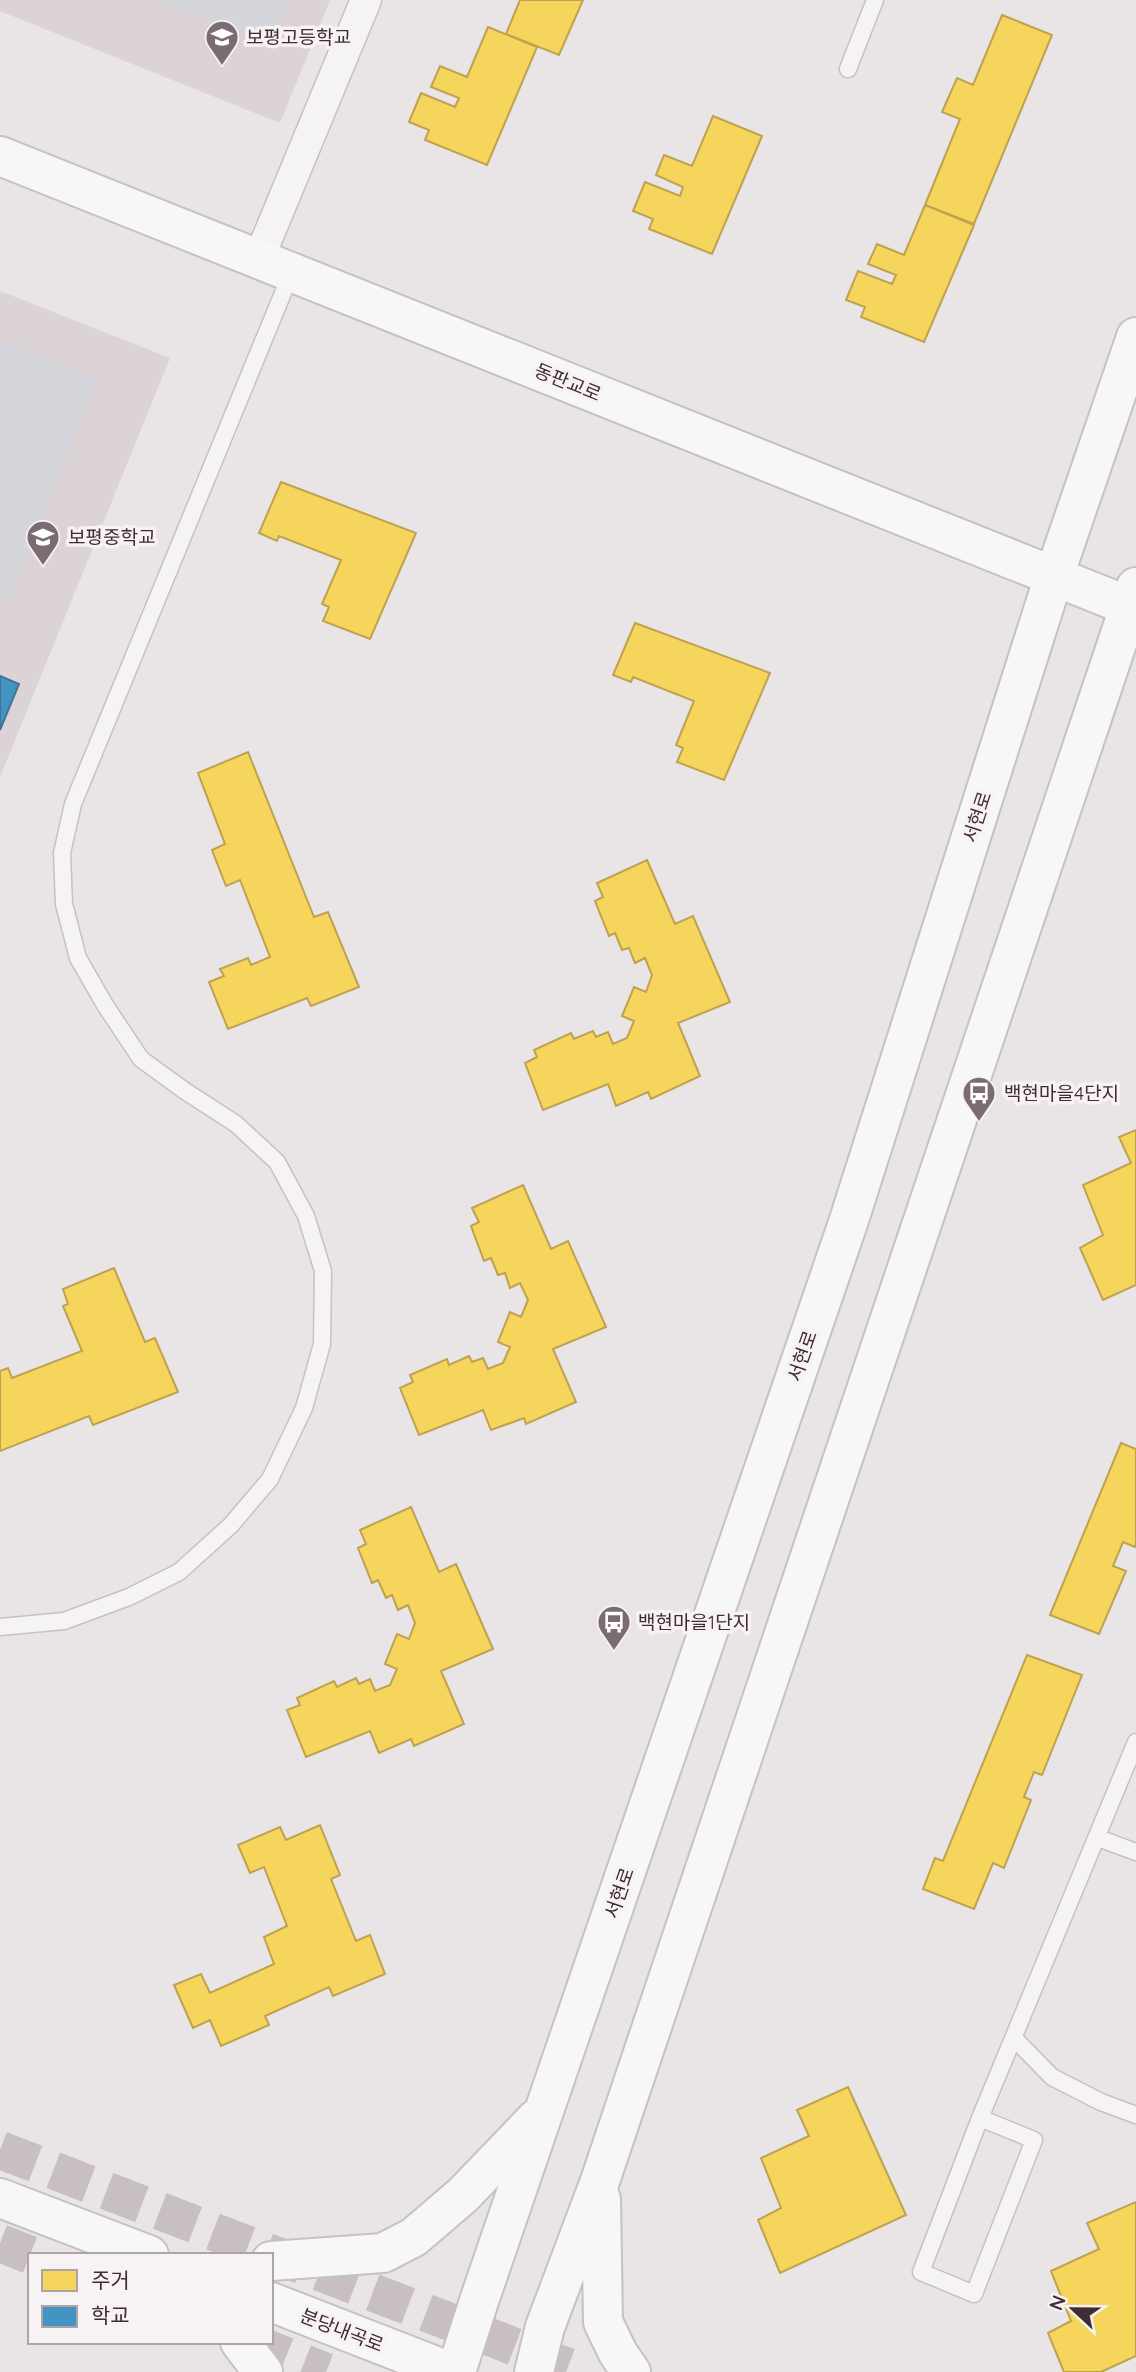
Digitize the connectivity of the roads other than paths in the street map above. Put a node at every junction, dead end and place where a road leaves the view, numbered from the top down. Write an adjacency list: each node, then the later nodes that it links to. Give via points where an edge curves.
1 (366, 0): 5 (street)
2 (876, 0): 3 (lane)
3 (848, 69)
4 (0, 156): 5 (main road, 동판교로)
5 (275, 265): 7 (main road, 동판교로); 9 (lane, via 73,804 62,853 64,904 78,958 141,1059 236,1124 277,1162 306,1216 323,1271 322,1344 304,1408 270,1479 232,1525 179,1572 130,1597 64,1621)
6 (1136, 337): 7 (main road, 서현로)
7 (1054, 576): 8 (main road, 동판교로); 14 (main road, 서현로, via 849,1220)
8 (1134, 600): 17 (main road)
9 (0, 1627)
10 (1136, 1742): 11 (lane)
11 (1098, 1838): 12 (lane); 13 (lane)
12 (1136, 1852)
13 (1014, 2038): 15 (lane, via 1052,2077); 16 (lane)
14 (545, 2110): 20 (main road, via 463,2195 414,2237 383,2253); 24 (main road, 서현로)
15 (1136, 2115)
16 (981, 2118): 16 (lane, via 1034,2140 974,2294 921,2272)
17 (600, 2182): 25 (main road, via 544,2327); 26 (main road, via 603,2322)
18 (0, 2198): 19 (main road)
19 (144, 2253)
20 (273, 2261)
21 (273, 2303): 24 (main road, 분당내곡로)
22 (242, 2344): 23 (main road)
23 (263, 2372)
24 (454, 2372)
25 (534, 2372)
26 (631, 2372)

